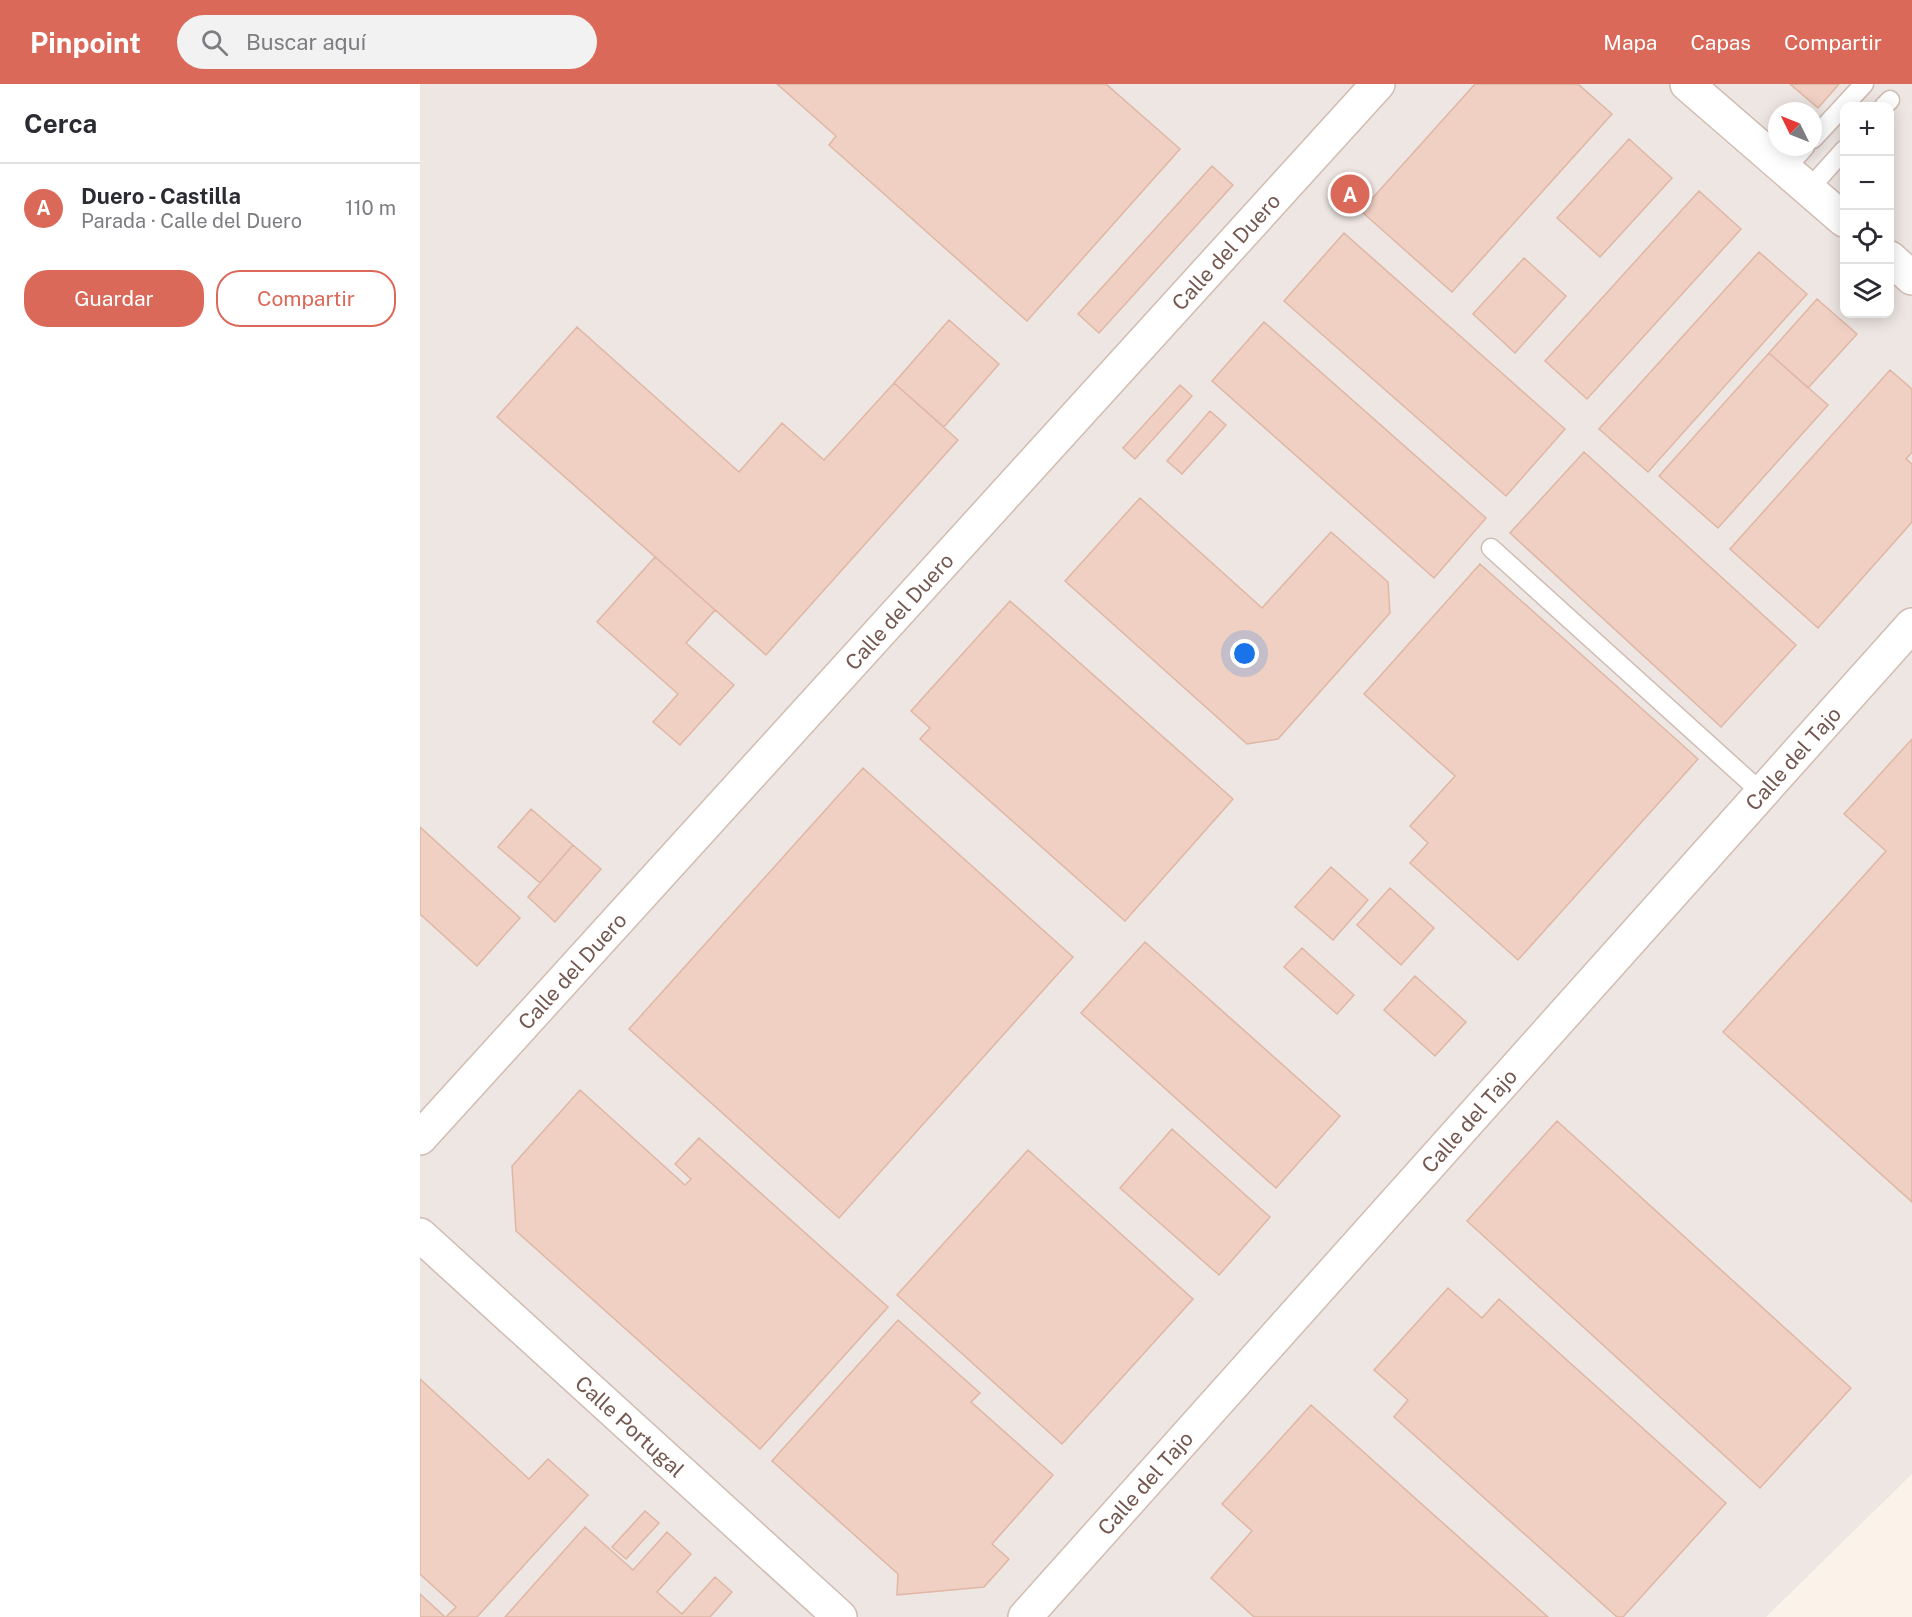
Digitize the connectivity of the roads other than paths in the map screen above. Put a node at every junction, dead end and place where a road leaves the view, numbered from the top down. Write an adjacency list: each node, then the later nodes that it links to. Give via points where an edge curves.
1 (1378, 84): 11 (street, Calle del Duero)
2 (1687, 84): 6 (street)
3 (1864, 84): 4 (lane)
4 (1822, 129)
5 (1840, 152): 6 (lane)
6 (1800, 168): 7 (street)
7 (1840, 214)
8 (1491, 548): 10 (lane)
9 (1912, 625): 10 (street, Calle del Tajo)
10 (1762, 793): 14 (street, Calle del Tajo)
11 (420, 1138)
12 (420, 1235): 13 (street, Calle Portugal)
13 (840, 1617)
14 (1025, 1617)

